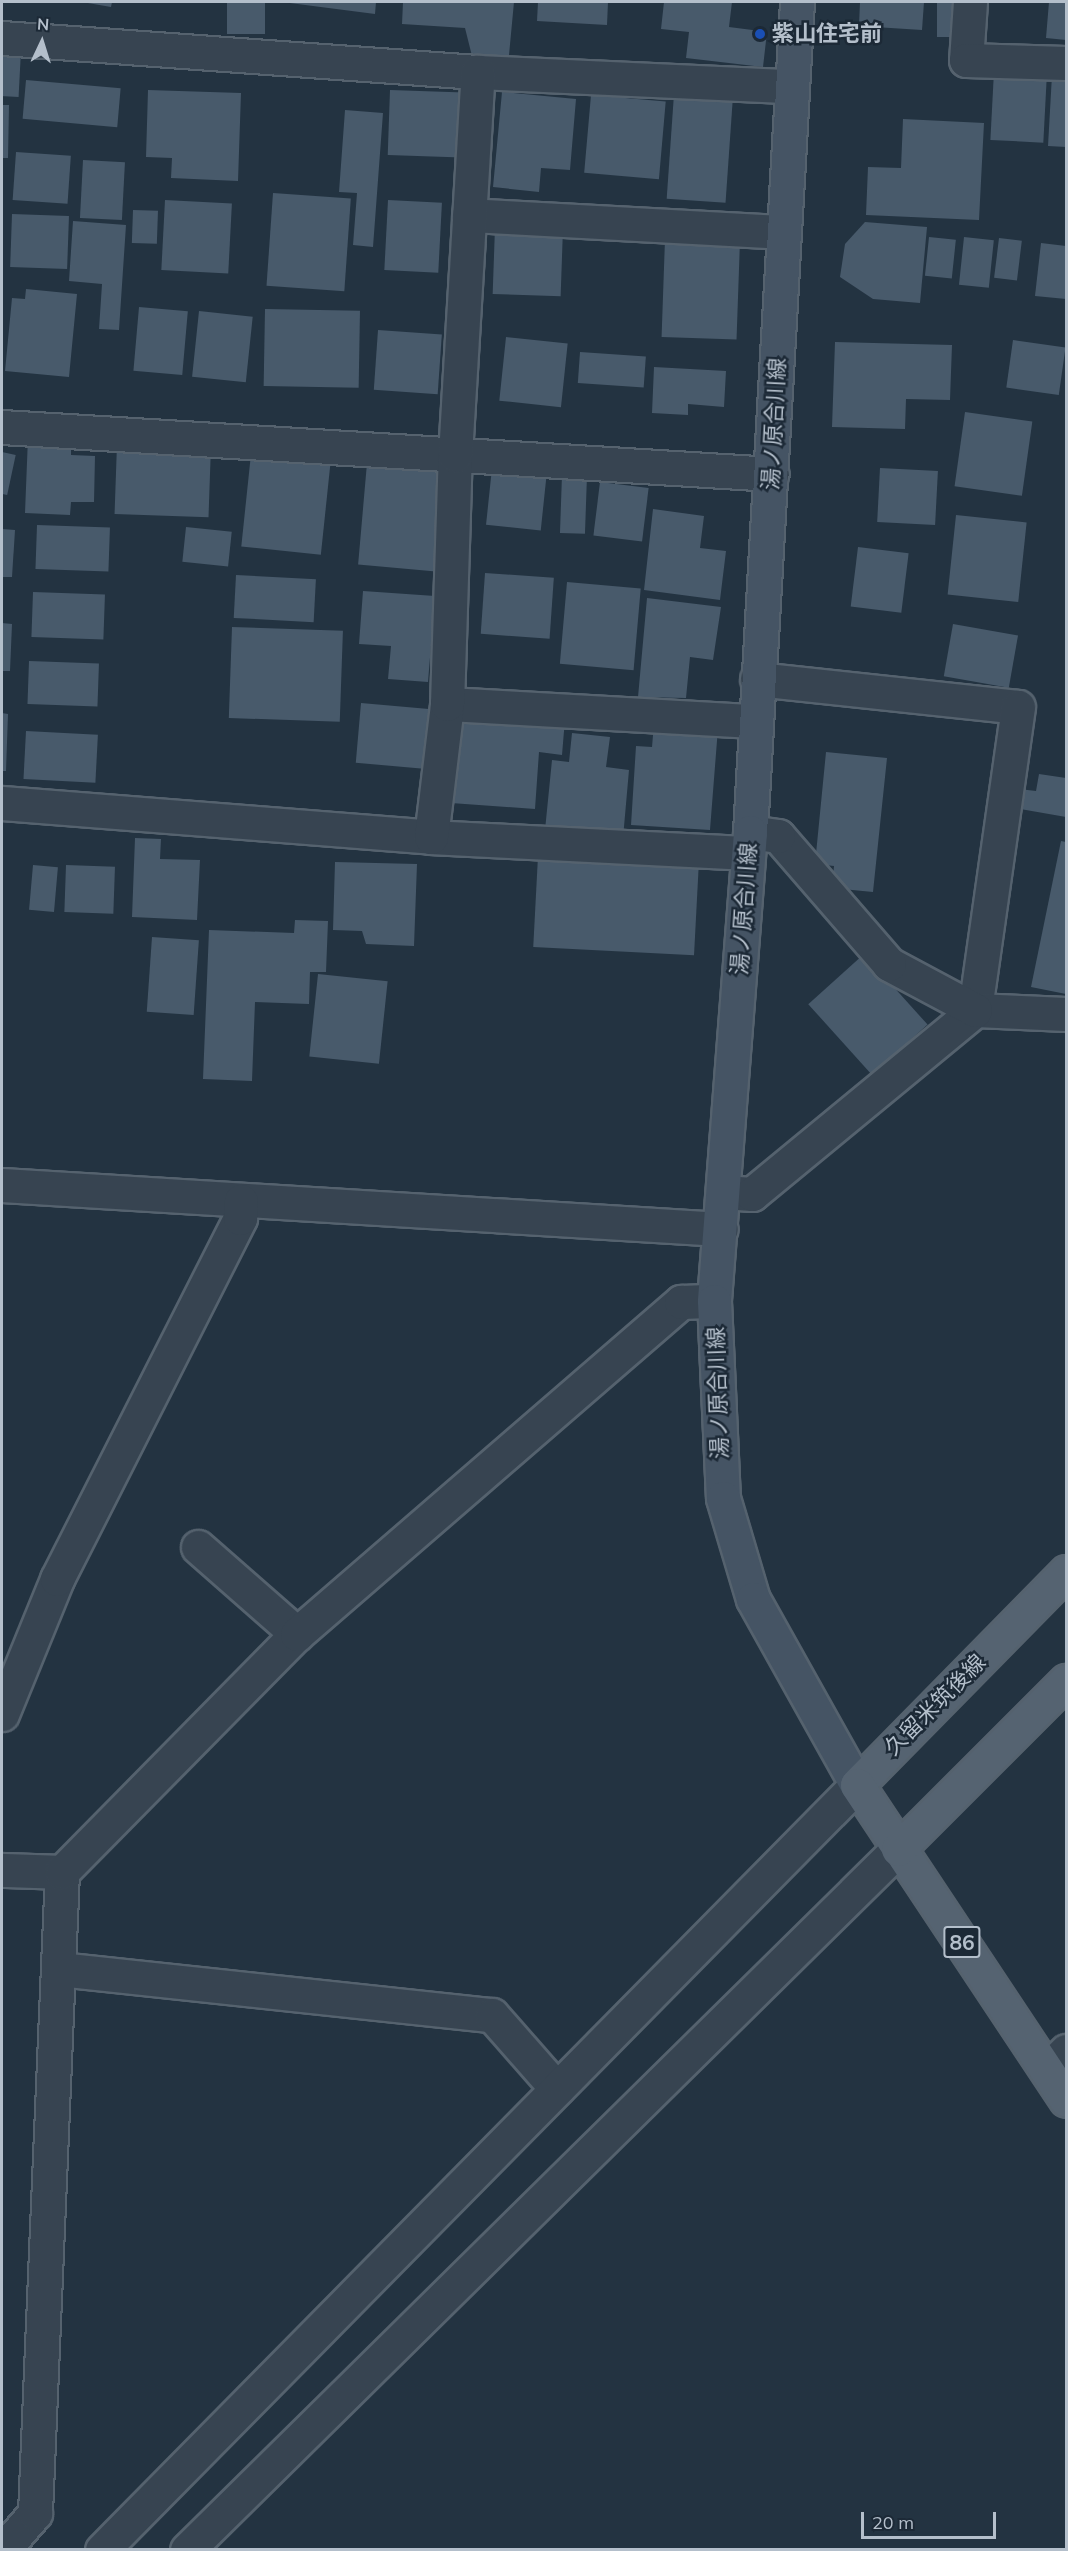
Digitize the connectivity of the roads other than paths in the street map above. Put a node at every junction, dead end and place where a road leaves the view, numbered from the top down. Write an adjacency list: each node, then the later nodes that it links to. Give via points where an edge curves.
1 (797, 2): 6 (main road, 湯ノ原合川線)
2 (970, 2): 4 (street, via 966,60)
3 (2, 38): 5 (street)
4 (1066, 63)
5 (478, 72): 6 (street); 7 (street)
6 (790, 86): 8 (main road, 湯ノ原合川線)
7 (469, 215): 8 (street); 10 (street)
8 (783, 232): 11 (main road, 湯ノ原合川線)
9 (2, 428): 10 (street)
10 (454, 455): 11 (street); 13 (street)
11 (772, 474): 12 (main road, 湯ノ原合川線)
12 (757, 679): 14 (main road, 湯ノ原合川線); 18 (street, via 1018,707)
13 (447, 704): 14 (street); 16 (street)
14 (755, 720): 17 (main road, 湯ノ原合川線)
15 (2, 804): 16 (street)
16 (431, 837): 17 (street)
17 (749, 843): 18 (street, via 778,836 889,964); 21 (main road, 湯ノ原合川線)
18 (975, 1010): 19 (street); 21 (street, via 752,1194)
19 (1066, 1014)
20 (2, 1185): 22 (street)
21 (723, 1192): 23 (main road, 湯ノ原合川線)
22 (241, 1201): 23 (street); 29 (street, via 240,1218 57,1580)
23 (721, 1228): 24 (main road, 湯ノ原合川線)
24 (714, 1301): 27 (street, via 681,1302); 30 (main road, 湯ノ原合川線, via 726,1509 753,1599)
25 (198, 1547): 27 (street)
26 (1066, 1572): 30 (main road, 久留米筑後線)
27 (297, 1634): 33 (street)
28 (1066, 1680): 31 (main road)
29 (2, 1714)
30 (857, 1785): 31 (main road, 86); 36 (street)
31 (898, 1849): 35 (main road, 86); 40 (street)
32 (2, 1870): 33 (street)
33 (62, 1872): 34 (street)
34 (59, 1969): 36 (street, via 492,2015); 38 (street, via 35,2513)
35 (1058, 2060): 37 (main road, 86)
36 (557, 2089): 39 (street)
37 (1066, 2100)
38 (3, 2550)
39 (102, 2550)
40 (187, 2550)

